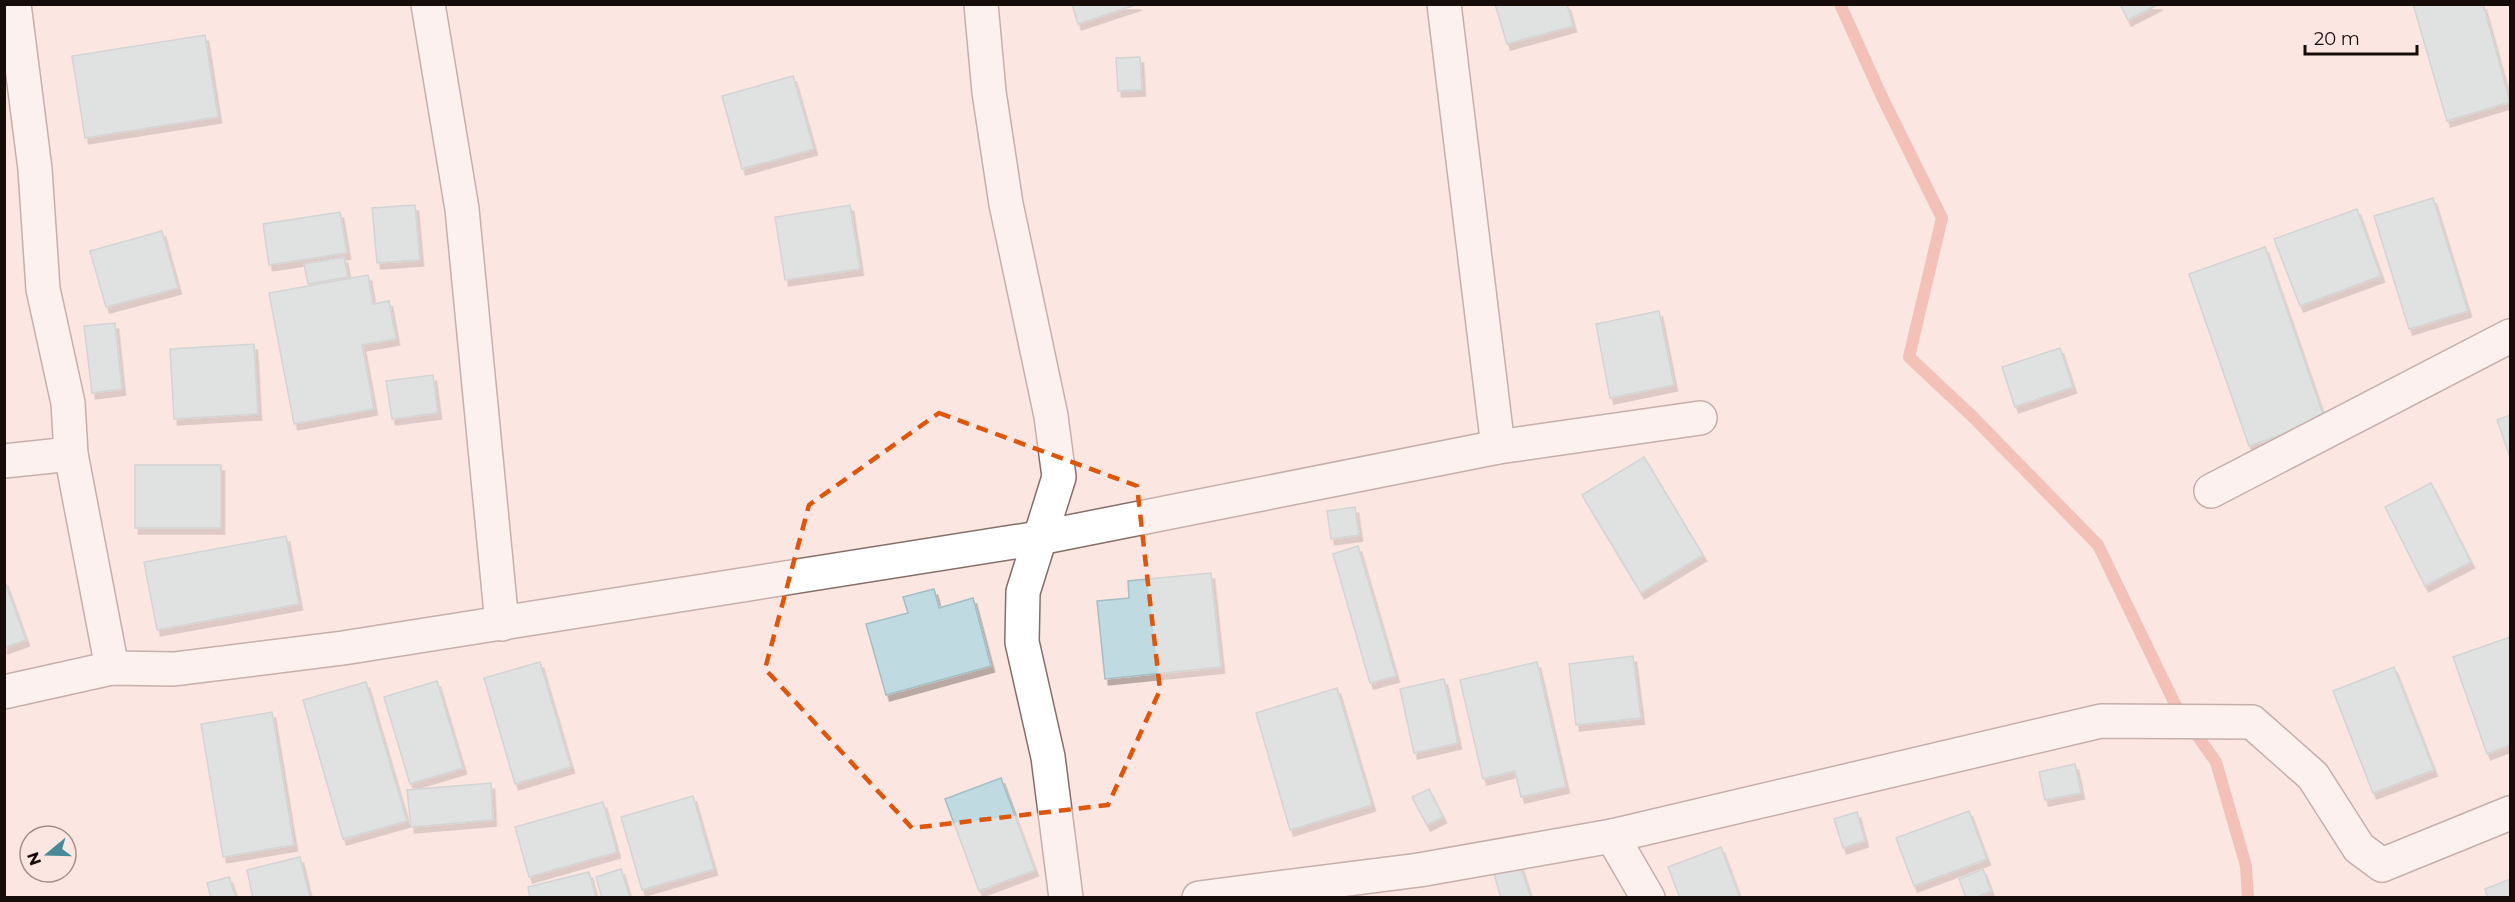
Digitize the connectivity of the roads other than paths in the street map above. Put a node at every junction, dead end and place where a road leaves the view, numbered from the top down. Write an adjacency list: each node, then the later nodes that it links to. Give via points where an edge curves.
1 (14, 4): 8 (street, via 34,169 43,289 68,403)
2 (428, 4): 12 (street, via 462,208)
3 (981, 4): 11 (street, via 1006,204 1051,416 1059,477)
4 (1444, 4): 7 (street)
5 (2511, 336): 10 (street)
6 (1700, 418): 7 (street)
7 (1498, 447): 11 (street)
8 (71, 454): 9 (street); 13 (street)
9 (4, 461)
10 (2211, 490)
11 (1039, 538): 12 (street); 17 (street, via 1023,592 1022,642 1048,757)
12 (502, 624): 13 (street, via 174,669)
13 (112, 668): 14 (street)
14 (4, 692)
15 (2511, 813): 16 (street, via 2382,865 2359,848 2313,776 2252,722 2101,721)
16 (1612, 836): 18 (street, via 1419,870); 19 (street)
17 (1066, 897)
18 (1199, 897)
19 (1648, 897)

